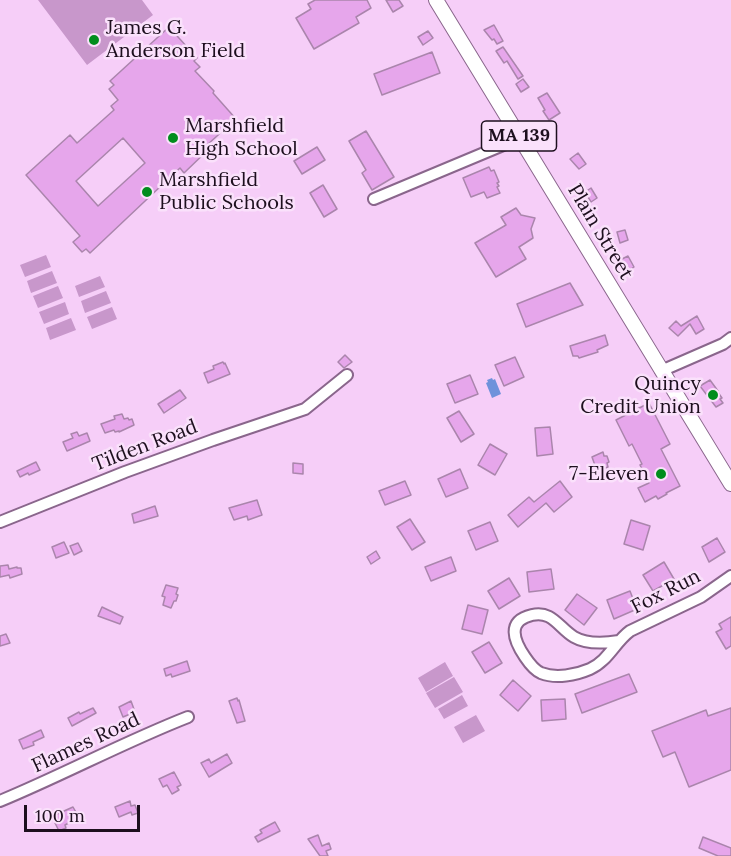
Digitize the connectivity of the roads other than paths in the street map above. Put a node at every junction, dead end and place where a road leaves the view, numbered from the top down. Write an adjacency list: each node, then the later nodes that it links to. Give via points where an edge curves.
1 (436, 0): 2 (main road, Plain Street / MA 139)
2 (520, 138): 3 (street); 5 (main road, Plain Street / MA 139)
3 (374, 199)
4 (731, 338): 5 (street)
5 (661, 370): 7 (main road, Plain Street / MA 139)
6 (347, 375): 8 (street, Tilden Road, via 305,409 125,472)
7 (731, 484)
8 (0, 522)
9 (731, 576): 10 (street, Fox Run, via 701,597 635,628)
10 (619, 641): 10 (street, Fox Run, via 576,639 550,616 542,614 518,621 514,631 515,642 528,661 548,675 569,675 592,668)
11 (188, 717): 12 (street, Flames Road)
12 (0, 801)

